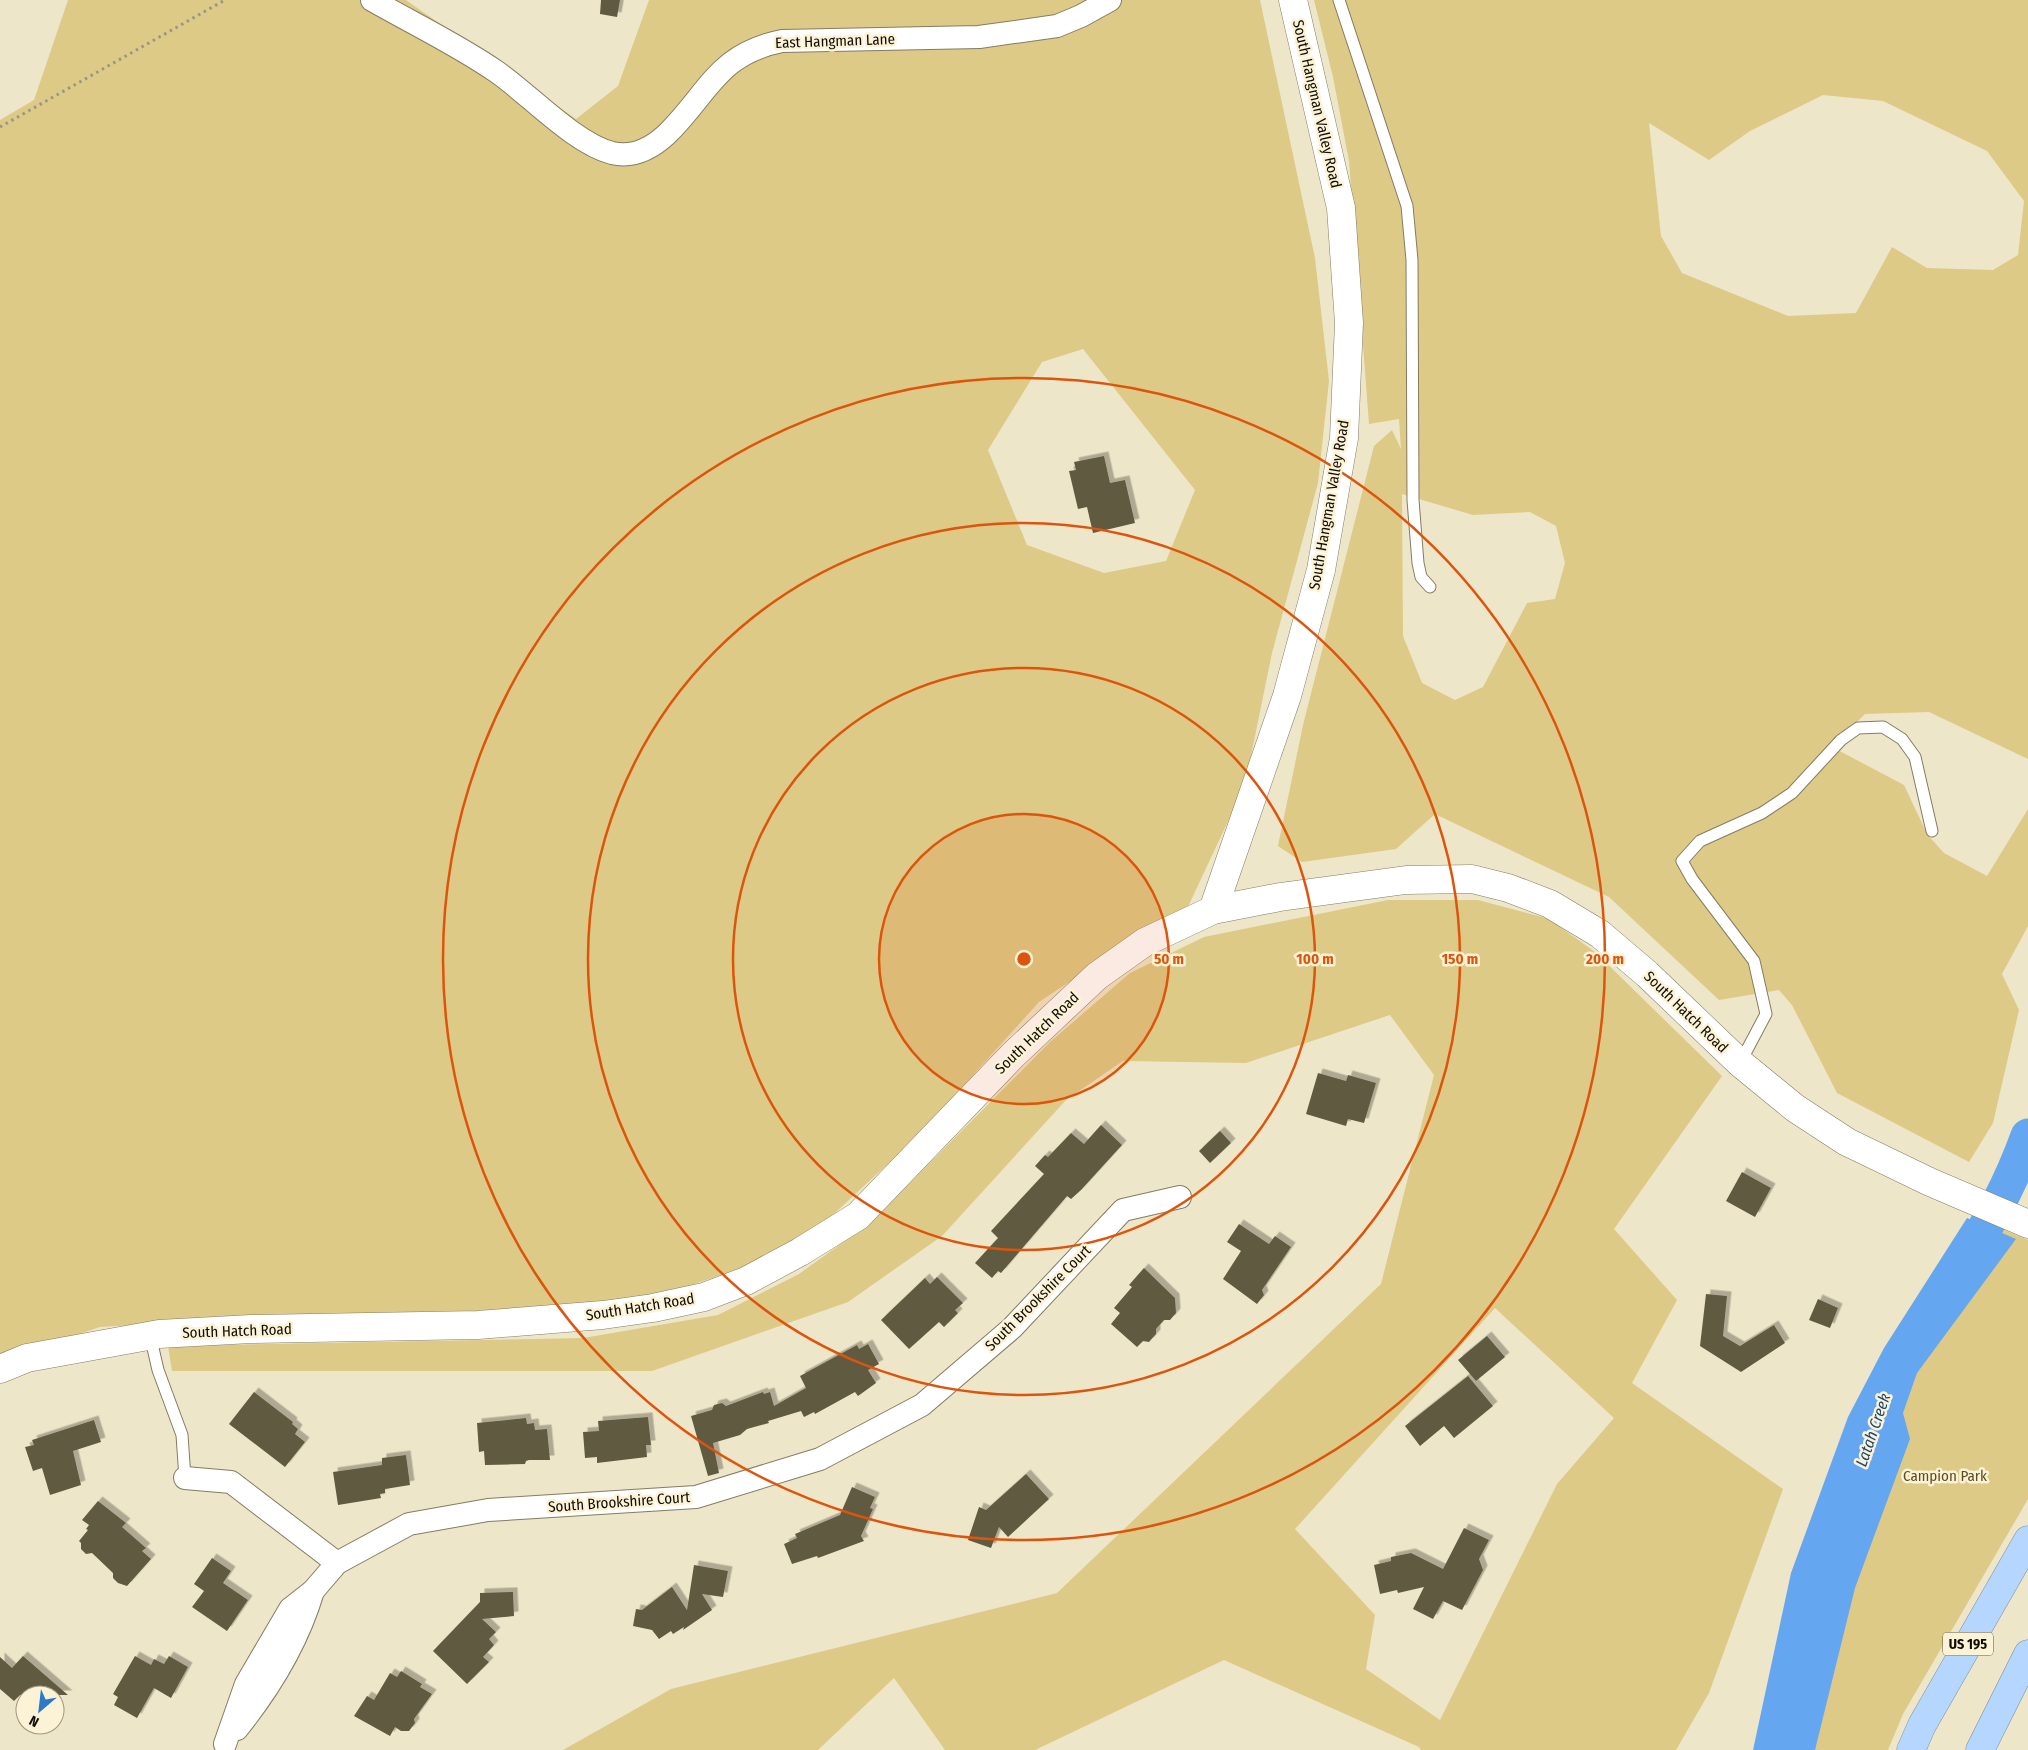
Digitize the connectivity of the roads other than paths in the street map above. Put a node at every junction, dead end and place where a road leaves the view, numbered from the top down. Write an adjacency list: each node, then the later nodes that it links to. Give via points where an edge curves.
1 (372, 0): 2 (street, East Hangman Lane, via 498,73 578,135 611,152 625,155 653,145 732,60 763,45 782,41 979,37 1057,26)
2 (1110, 0)
3 (1293, 0): 7 (main road, South Hangman Valley Road, via 1341,208 1349,323 1344,438 1321,570 1290,687)
4 (1339, 0): 5 (lane, via 1407,206 1412,260 1413,500 1418,563 1422,577)
5 (1430, 587)
6 (1932, 831): 8 (lane, via 1915,757 1902,739 1883,727 1858,728 1841,740 1792,793 1762,813 1700,841 1682,862 1754,961 1766,1014)
7 (1214, 910): 8 (main road, South Hatch Road, via 1406,880 1472,879 1508,888 1550,904 1600,934 1647,974); 11 (main road, South Hatch Road, via 1145,942 1098,976 1013,1055 858,1216 746,1281 704,1297 603,1315 478,1325 251,1329)
8 (1740, 1064): 10 (main road, South Hatch Road, via 1795,1108 1847,1142)
9 (1180, 1197): 15 (street, South Brookshire Court, via 1123,1210 1012,1328 922,1405 820,1459 696,1497 488,1510 409,1524)
10 (2028, 1224)
11 (150, 1335): 12 (main road, South Hatch Road, via 27,1358); 13 (lane, via 158,1370 182,1435)
12 (0, 1369)
13 (184, 1478): 15 (street, via 231,1482)
14 (2028, 1540): 18 (highway, US 195, via 1922,1725)
15 (337, 1562): 17 (street, South Brookshire Court, via 313,1591 304,1623 263,1697)
16 (2028, 1654): 19 (highway)
17 (224, 1747)
18 (1911, 1750)
19 (1980, 1750)

